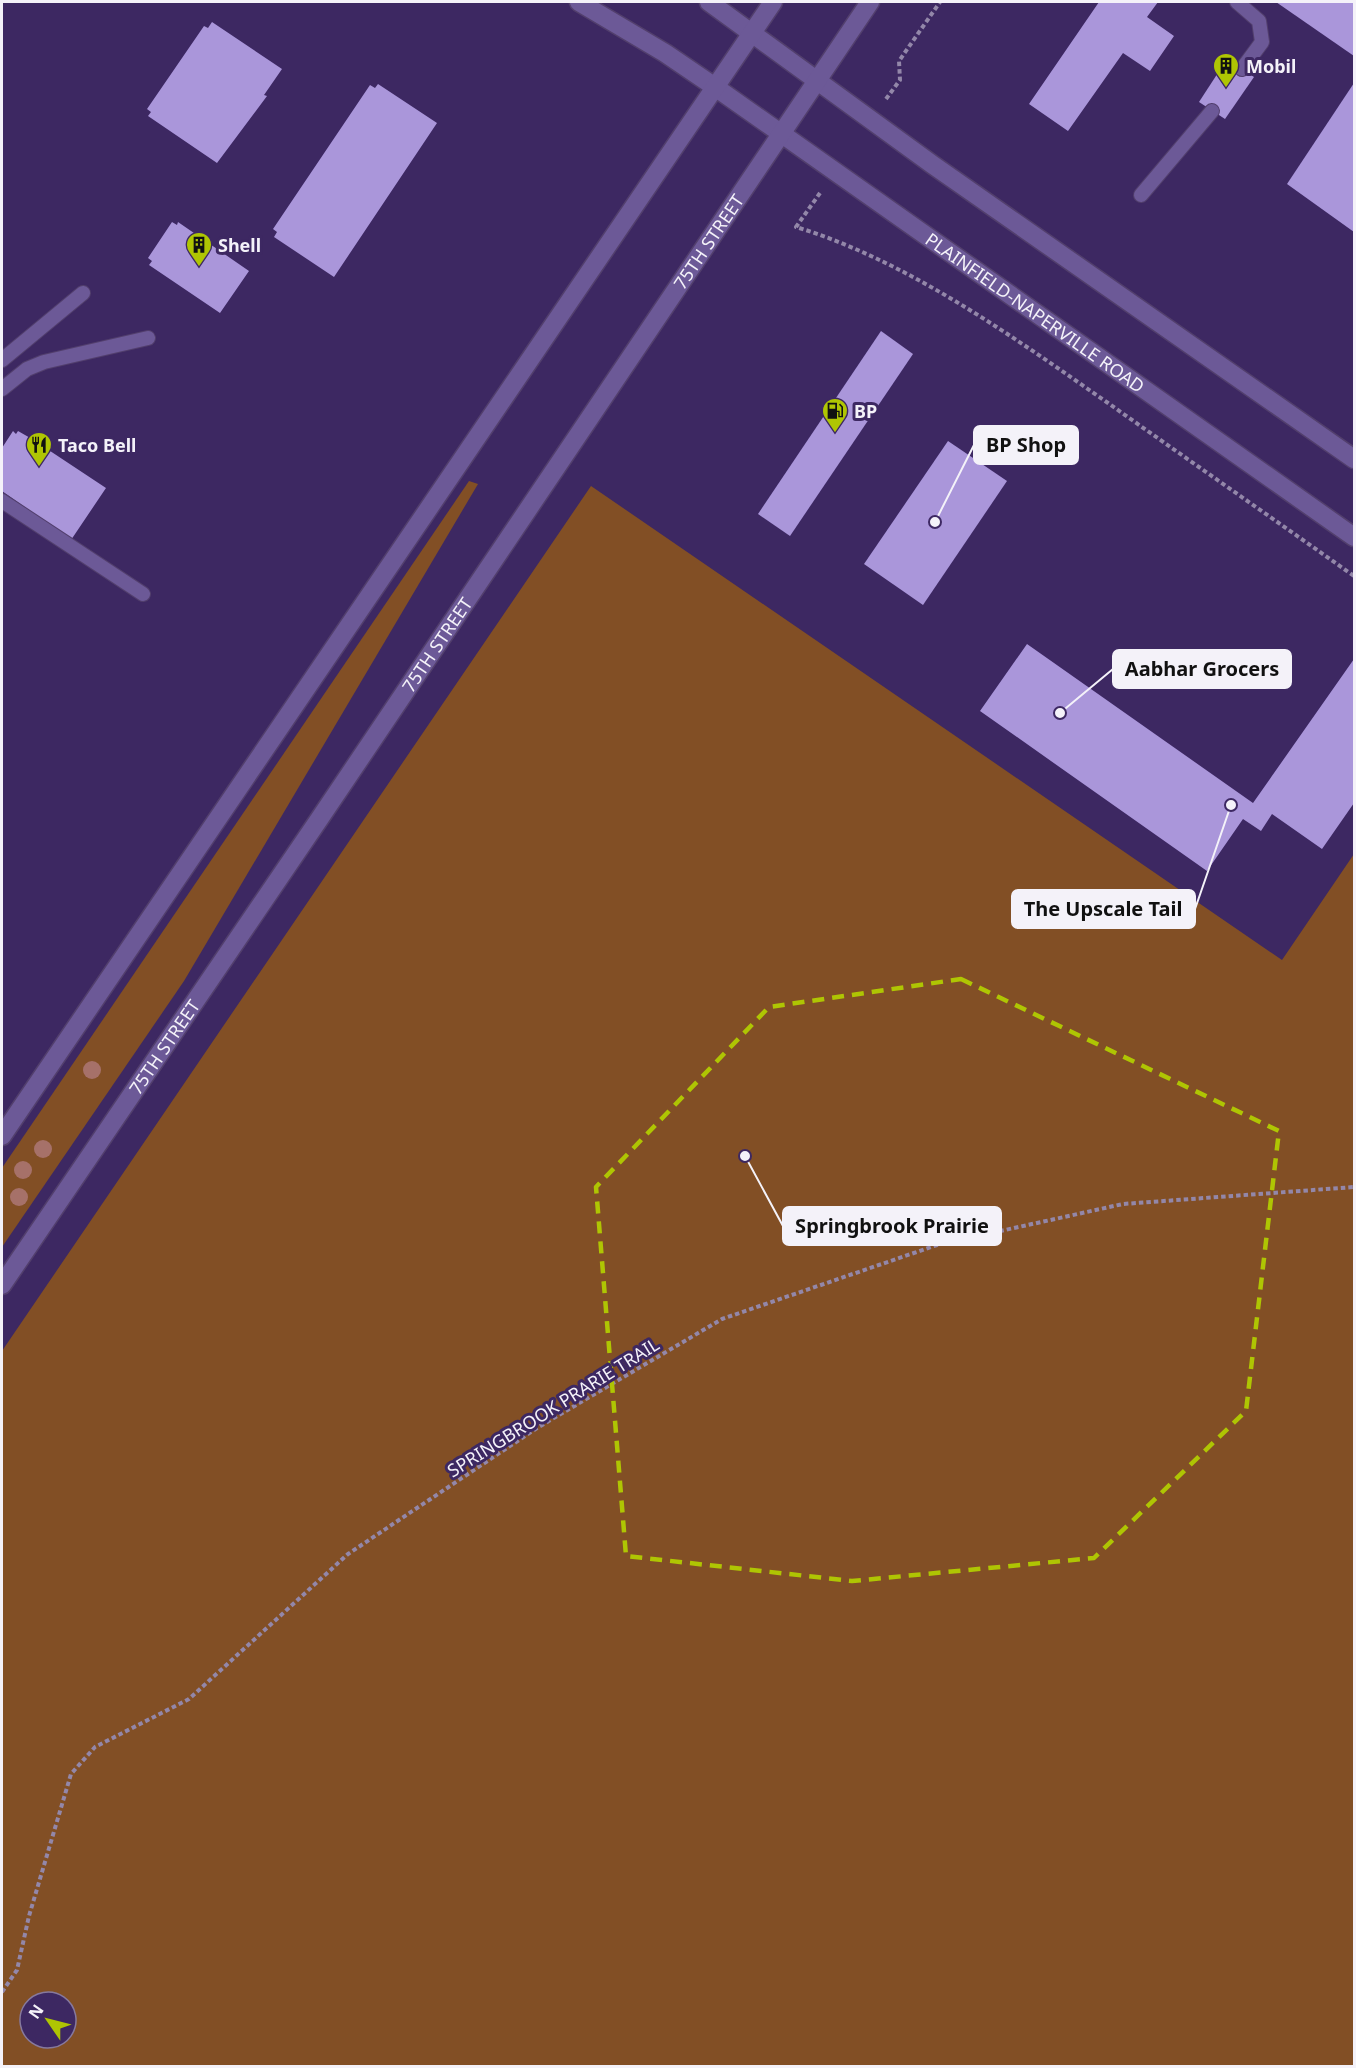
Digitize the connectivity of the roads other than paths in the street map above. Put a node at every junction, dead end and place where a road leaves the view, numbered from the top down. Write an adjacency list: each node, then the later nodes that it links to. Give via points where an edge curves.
1 (579, 2): 9 (main road, PLAINFIELD-NAPERVILLE ROAD)
2 (709, 2): 6 (main road)
3 (773, 2): 6 (main road)
4 (870, 2): 8 (main road, 75TH STREET)
5 (1237, 2): 7 (lane, via 1259,21 1262,42)
6 (752, 32): 8 (main road); 9 (main road)
7 (1242, 69)
8 (817, 80): 11 (main road, 75TH STREET); 17 (main road)
9 (715, 87): 11 (main road, PLAINFIELD-NAPERVILLE ROAD); 21 (main road)
10 (1212, 111): 12 (lane)
11 (782, 134): 19 (main road, PLAINFIELD-NAPERVILLE ROAD); 22 (main road, 75TH STREET)
12 (1142, 195)
13 (83, 293): 15 (lane)
14 (148, 338): 16 (lane, via 27,369)
15 (2, 360)
16 (2, 389)
17 (1354, 459)
18 (2, 501): 20 (lane)
19 (1354, 537)
20 (143, 594)
21 (2, 1136)
22 (2, 1285)

